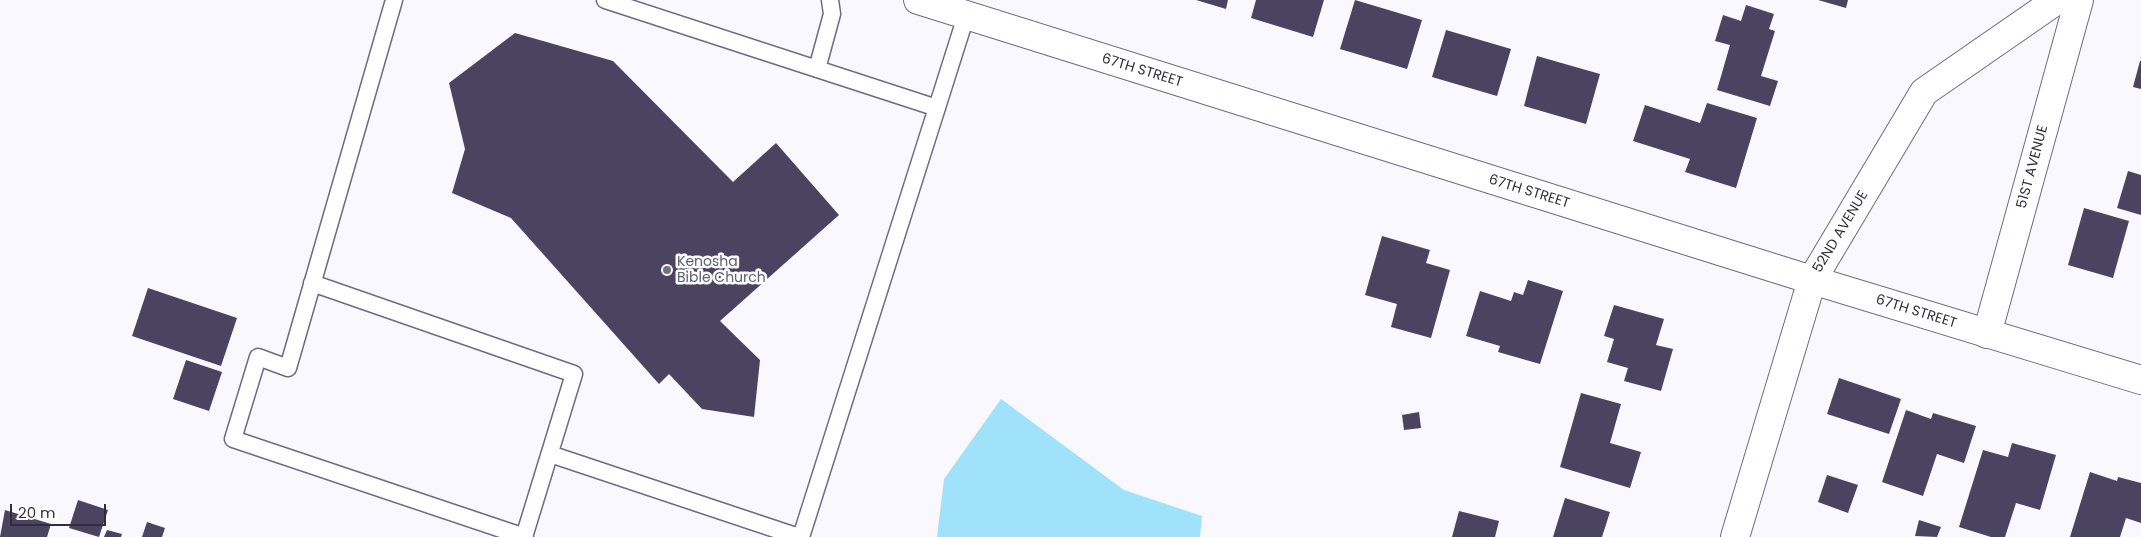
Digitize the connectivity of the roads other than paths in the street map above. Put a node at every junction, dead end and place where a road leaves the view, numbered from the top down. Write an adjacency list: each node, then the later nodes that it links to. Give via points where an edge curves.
1 (394, 0): 11 (lane)
2 (605, 0): 8 (lane)
3 (830, 0): 8 (lane, via 832,14)
4 (918, 0): 7 (street, 67TH STREET)
5 (2057, 0): 10 (street, 52ND AVENUE, via 1924,92)
6 (2079, 0): 12 (street, 51ST AVENUE)
7 (966, 16): 9 (lane); 10 (street, 67TH STREET)
8 (817, 69): 9 (lane)
9 (938, 108): 16 (lane)
10 (1812, 280): 12 (street, 67TH STREET); 17 (street, 52ND AVENUE)
11 (312, 283): 14 (lane, via 574,374); 15 (lane, via 288,368 258,357 233,439)
12 (1987, 334): 13 (street, 67TH STREET)
13 (2141, 380)
14 (550, 454): 15 (lane); 16 (lane)
15 (524, 537)
16 (800, 537)
17 (1735, 537)

